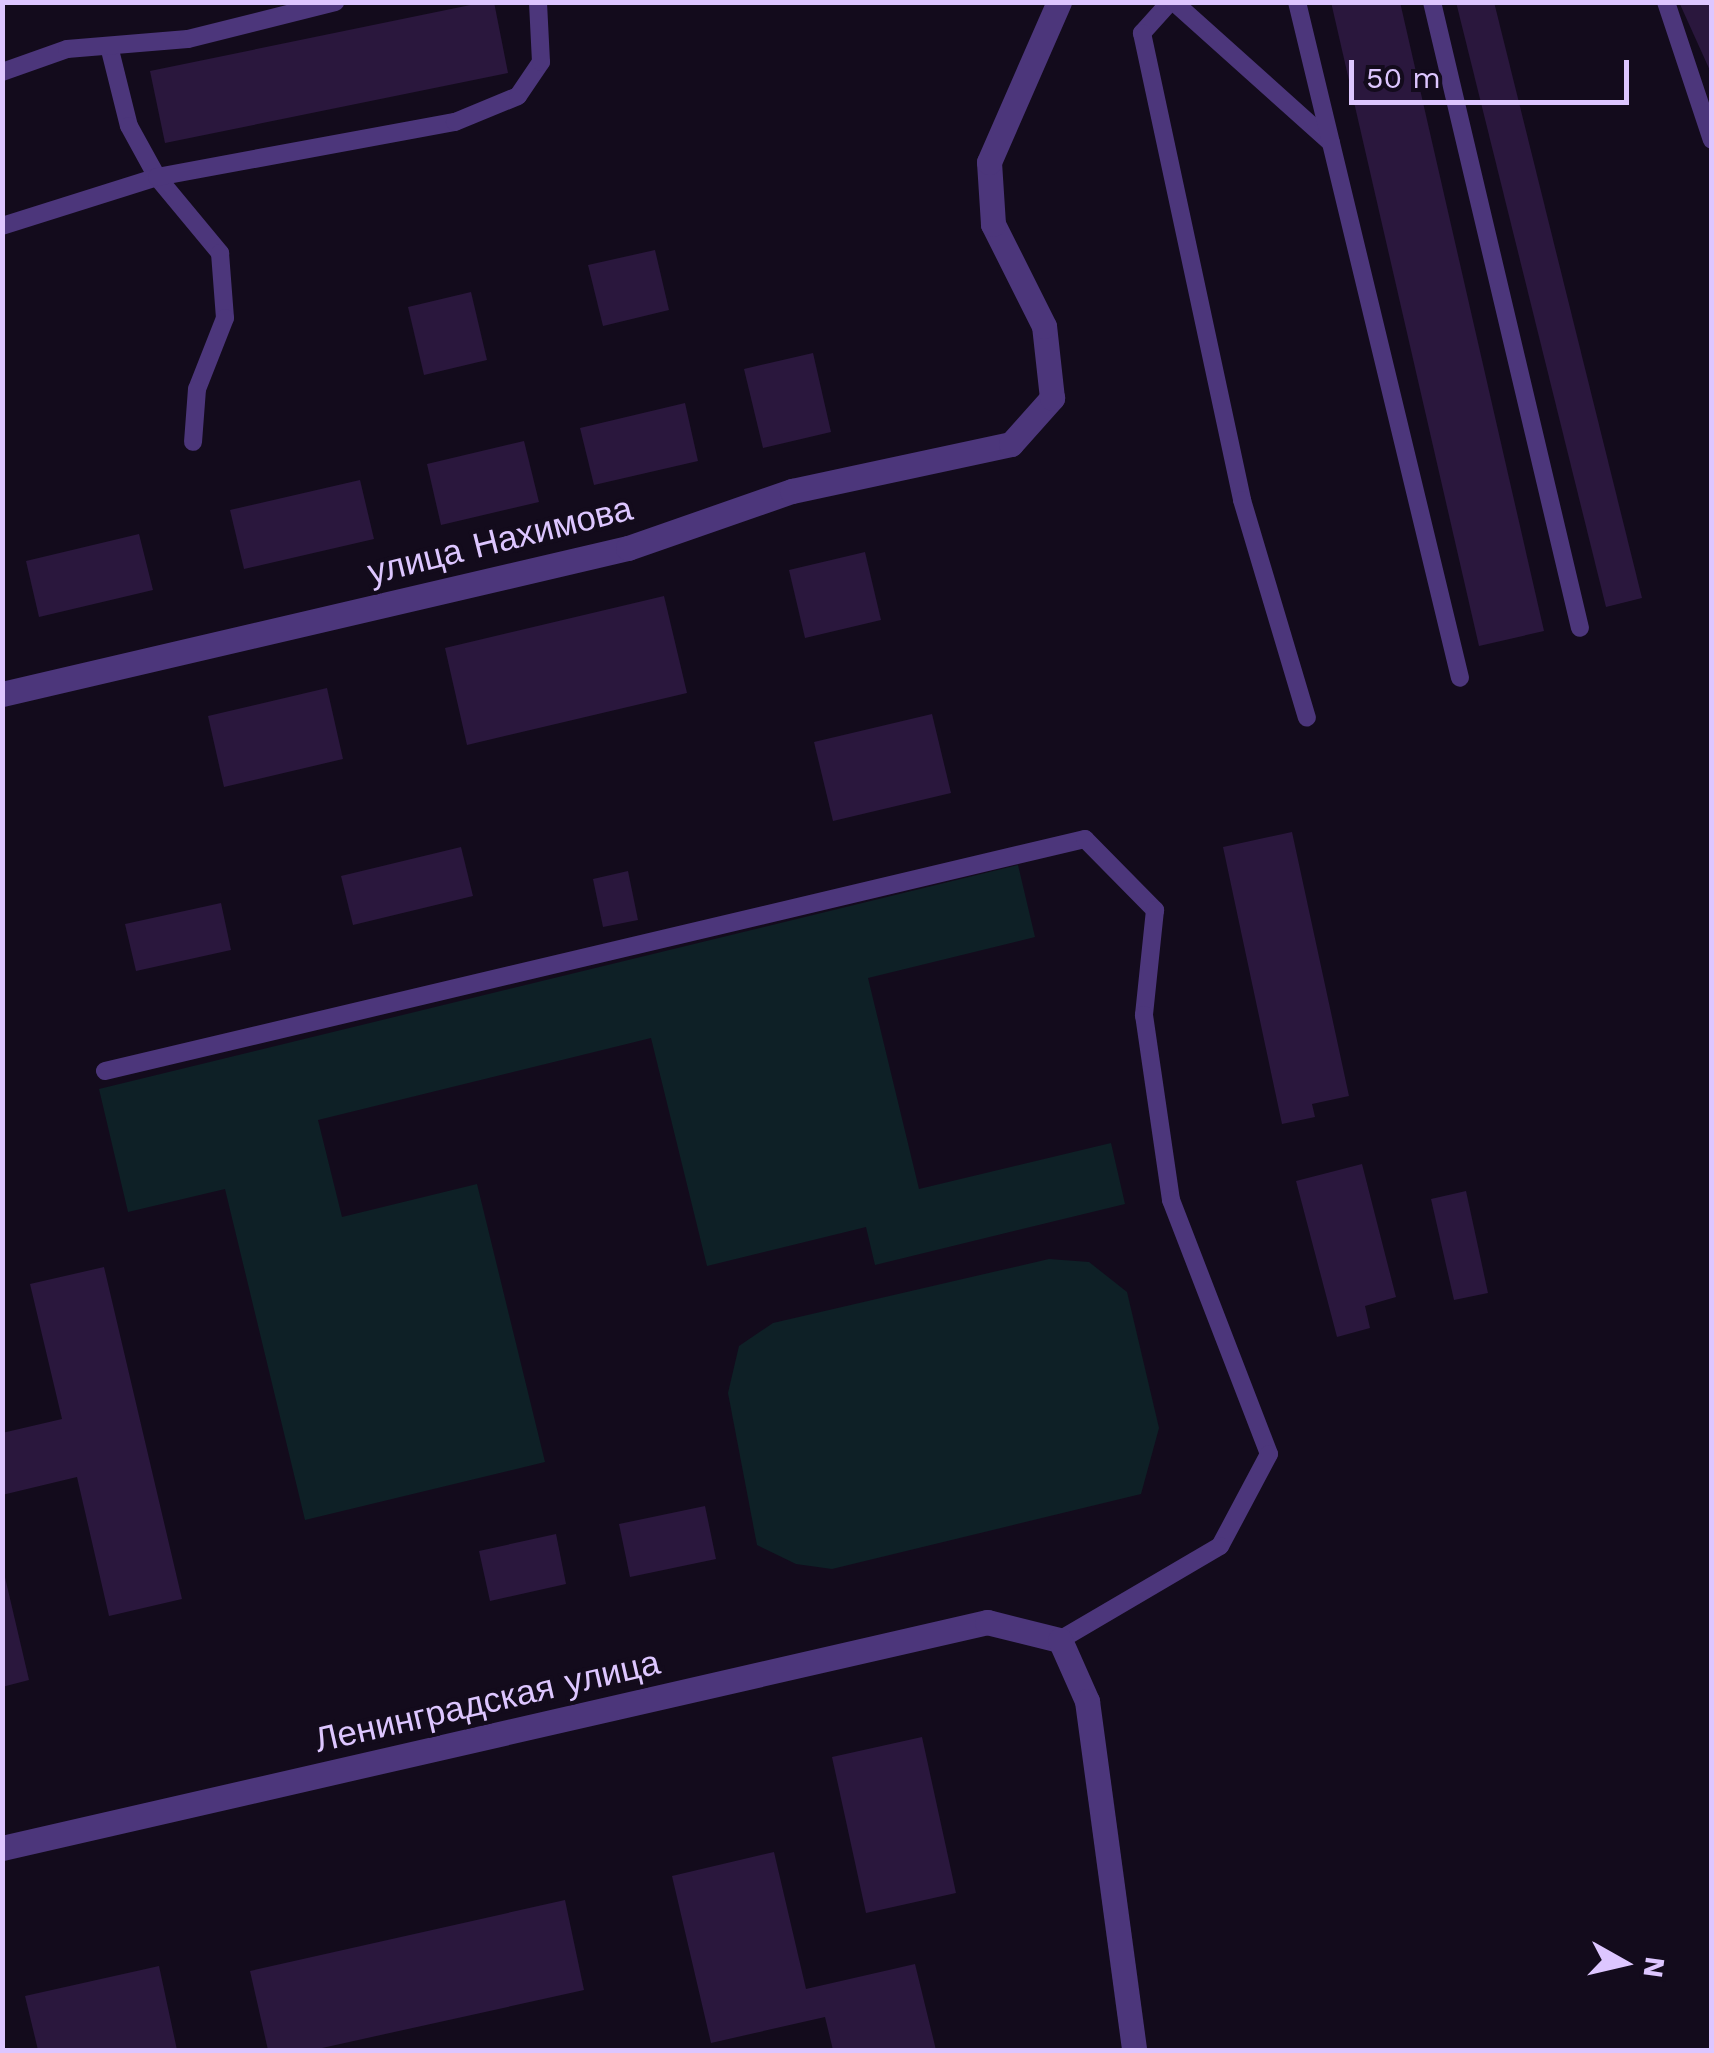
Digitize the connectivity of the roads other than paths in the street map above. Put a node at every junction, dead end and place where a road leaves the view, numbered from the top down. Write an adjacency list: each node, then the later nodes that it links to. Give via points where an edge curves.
1 (335, 2): 8 (lane, via 188,40)
2 (538, 2): 12 (lane, via 541,62 518,96 456,122)
3 (1059, 2): 17 (street, улица Нахимова, via 990,162 993,224 1044,326 1052,398 1011,444 792,491 628,548)
4 (1172, 2): 11 (lane); 18 (lane, via 1142,33 1242,500)
5 (1297, 2): 11 (lane)
6 (1432, 2): 15 (lane)
7 (1666, 2): 10 (lane)
8 (110, 46): 9 (lane, via 67,49); 12 (lane, via 129,126)
9 (2, 72)
10 (1712, 140)
11 (1331, 143): 16 (lane)
12 (157, 176): 13 (lane); 14 (lane, via 220,253 225,318 196,389)
13 (2, 226)
14 (193, 442)
15 (1580, 628)
16 (1460, 678)
17 (2, 694)
18 (1307, 718)
19 (104, 1071): 20 (lane, via 1085,839 1156,910 1144,1015 1171,1200 1269,1454 1220,1546)
20 (1060, 1640): 21 (street, Ленинградская улица, via 987,1622); 22 (street, via 1087,1700)
21 (2, 1848)
22 (1134, 2050)

